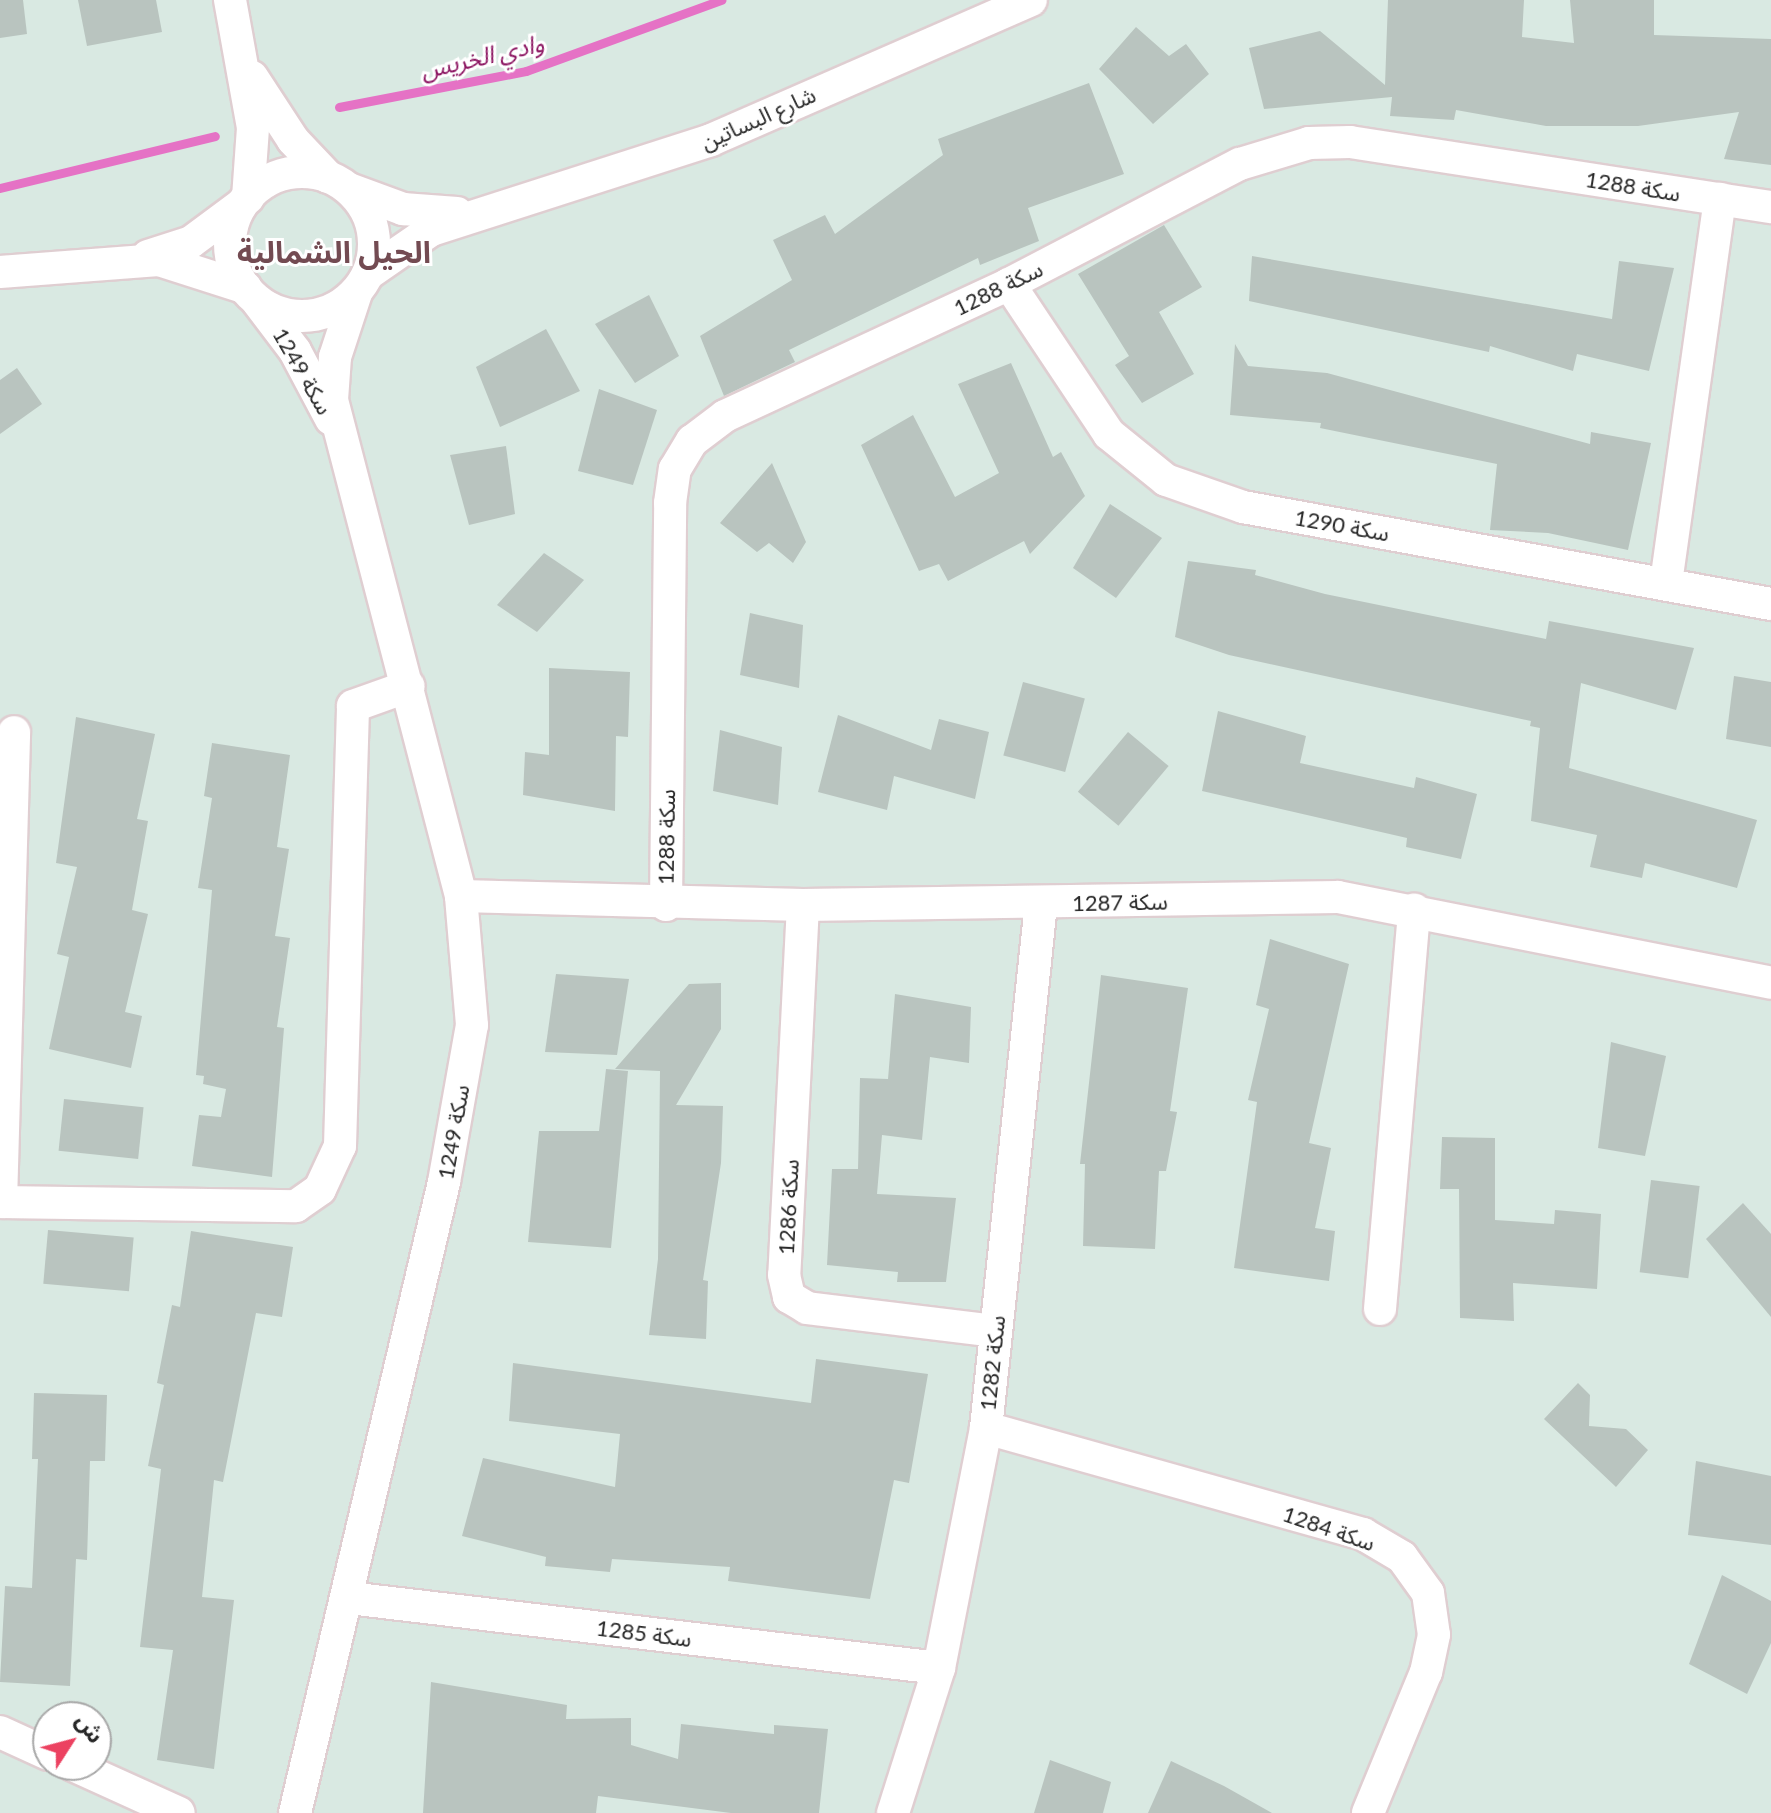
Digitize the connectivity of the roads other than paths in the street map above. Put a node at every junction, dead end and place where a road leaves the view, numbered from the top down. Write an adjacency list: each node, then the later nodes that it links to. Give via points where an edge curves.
1 (230, 0): 3 (street)
2 (1031, 0): 8 (street, شارع البساتين, via 711,140 600,180)
3 (243, 56): 4 (street, via 272,111); 6 (street, via 254,155)
4 (338, 183): 6 (street, via 279,175); 8 (street, شارع البساتين, via 421,213); 11 (street, via 373,228)
5 (1720, 199): 7 (street, سكة 1288); 12 (street, سكة 1288, via 1350,142 1309,143 1240,164); 15 (street)
6 (244, 202): 9 (street, via 191,242); 13 (street, via 231,253)
7 (1771, 207)
8 (477, 212): 11 (street, شارع البساتين, via 431,230)
9 (129, 260): 10 (street); 13 (street, via 186,266)
10 (0, 272)
11 (362, 283): 13 (street, via 317,315 272,310); 14 (street, سكة 1249, via 335,357 333,386)
12 (1009, 284): 15 (street, سكة 1290, via 1109,434 1166,480 1243,507); 21 (street, سكة 1288, via 725,416 692,441 675,469)
13 (250, 292): 14 (street, سكة 1249, via 295,351)
14 (345, 450): 17 (street, سكة 1249)
15 (1666, 583): 16 (street, سكة 1290)
16 (1771, 604)
17 (409, 686): 19 (street, سكة 1249); 25 (street, via 353,706 340,1146 320,1189 296,1206)
18 (14, 732): 25 (street)
19 (461, 896): 21 (street, سكة 1287); 29 (street, سكة 1249, via 472,1025 444,1182)
20 (1041, 904): 22 (street, سكة 1287); 23 (street, سكة 1287, via 1338,897); 27 (street, سكة 1282)
21 (666, 905): 22 (street, سكة 1287)
22 (803, 905): 27 (street, سكة 1286, via 784,1275 789,1297 807,1308)
23 (1414, 909): 24 (street, سكة 1287); 26 (street)
24 (1771, 983)
25 (0, 1202)
26 (1380, 1309)
27 (995, 1331): 28 (street, سكة 1282)
28 (986, 1428): 30 (street, سكة 1282); 37 (street, سكة 1284, via 1363,1534 1402,1557 1428,1593 1434,1635 1426,1672)
29 (349, 1598): 30 (street, سكة 1285); 35 (street, سكة 1249)
30 (939, 1668): 36 (street, سكة 1282)
31 (0, 1732): 32 (street)
32 (32, 1747)
33 (108, 1781): 34 (street)
34 (179, 1813)
35 (295, 1813)
36 (893, 1813)
37 (1368, 1813)

